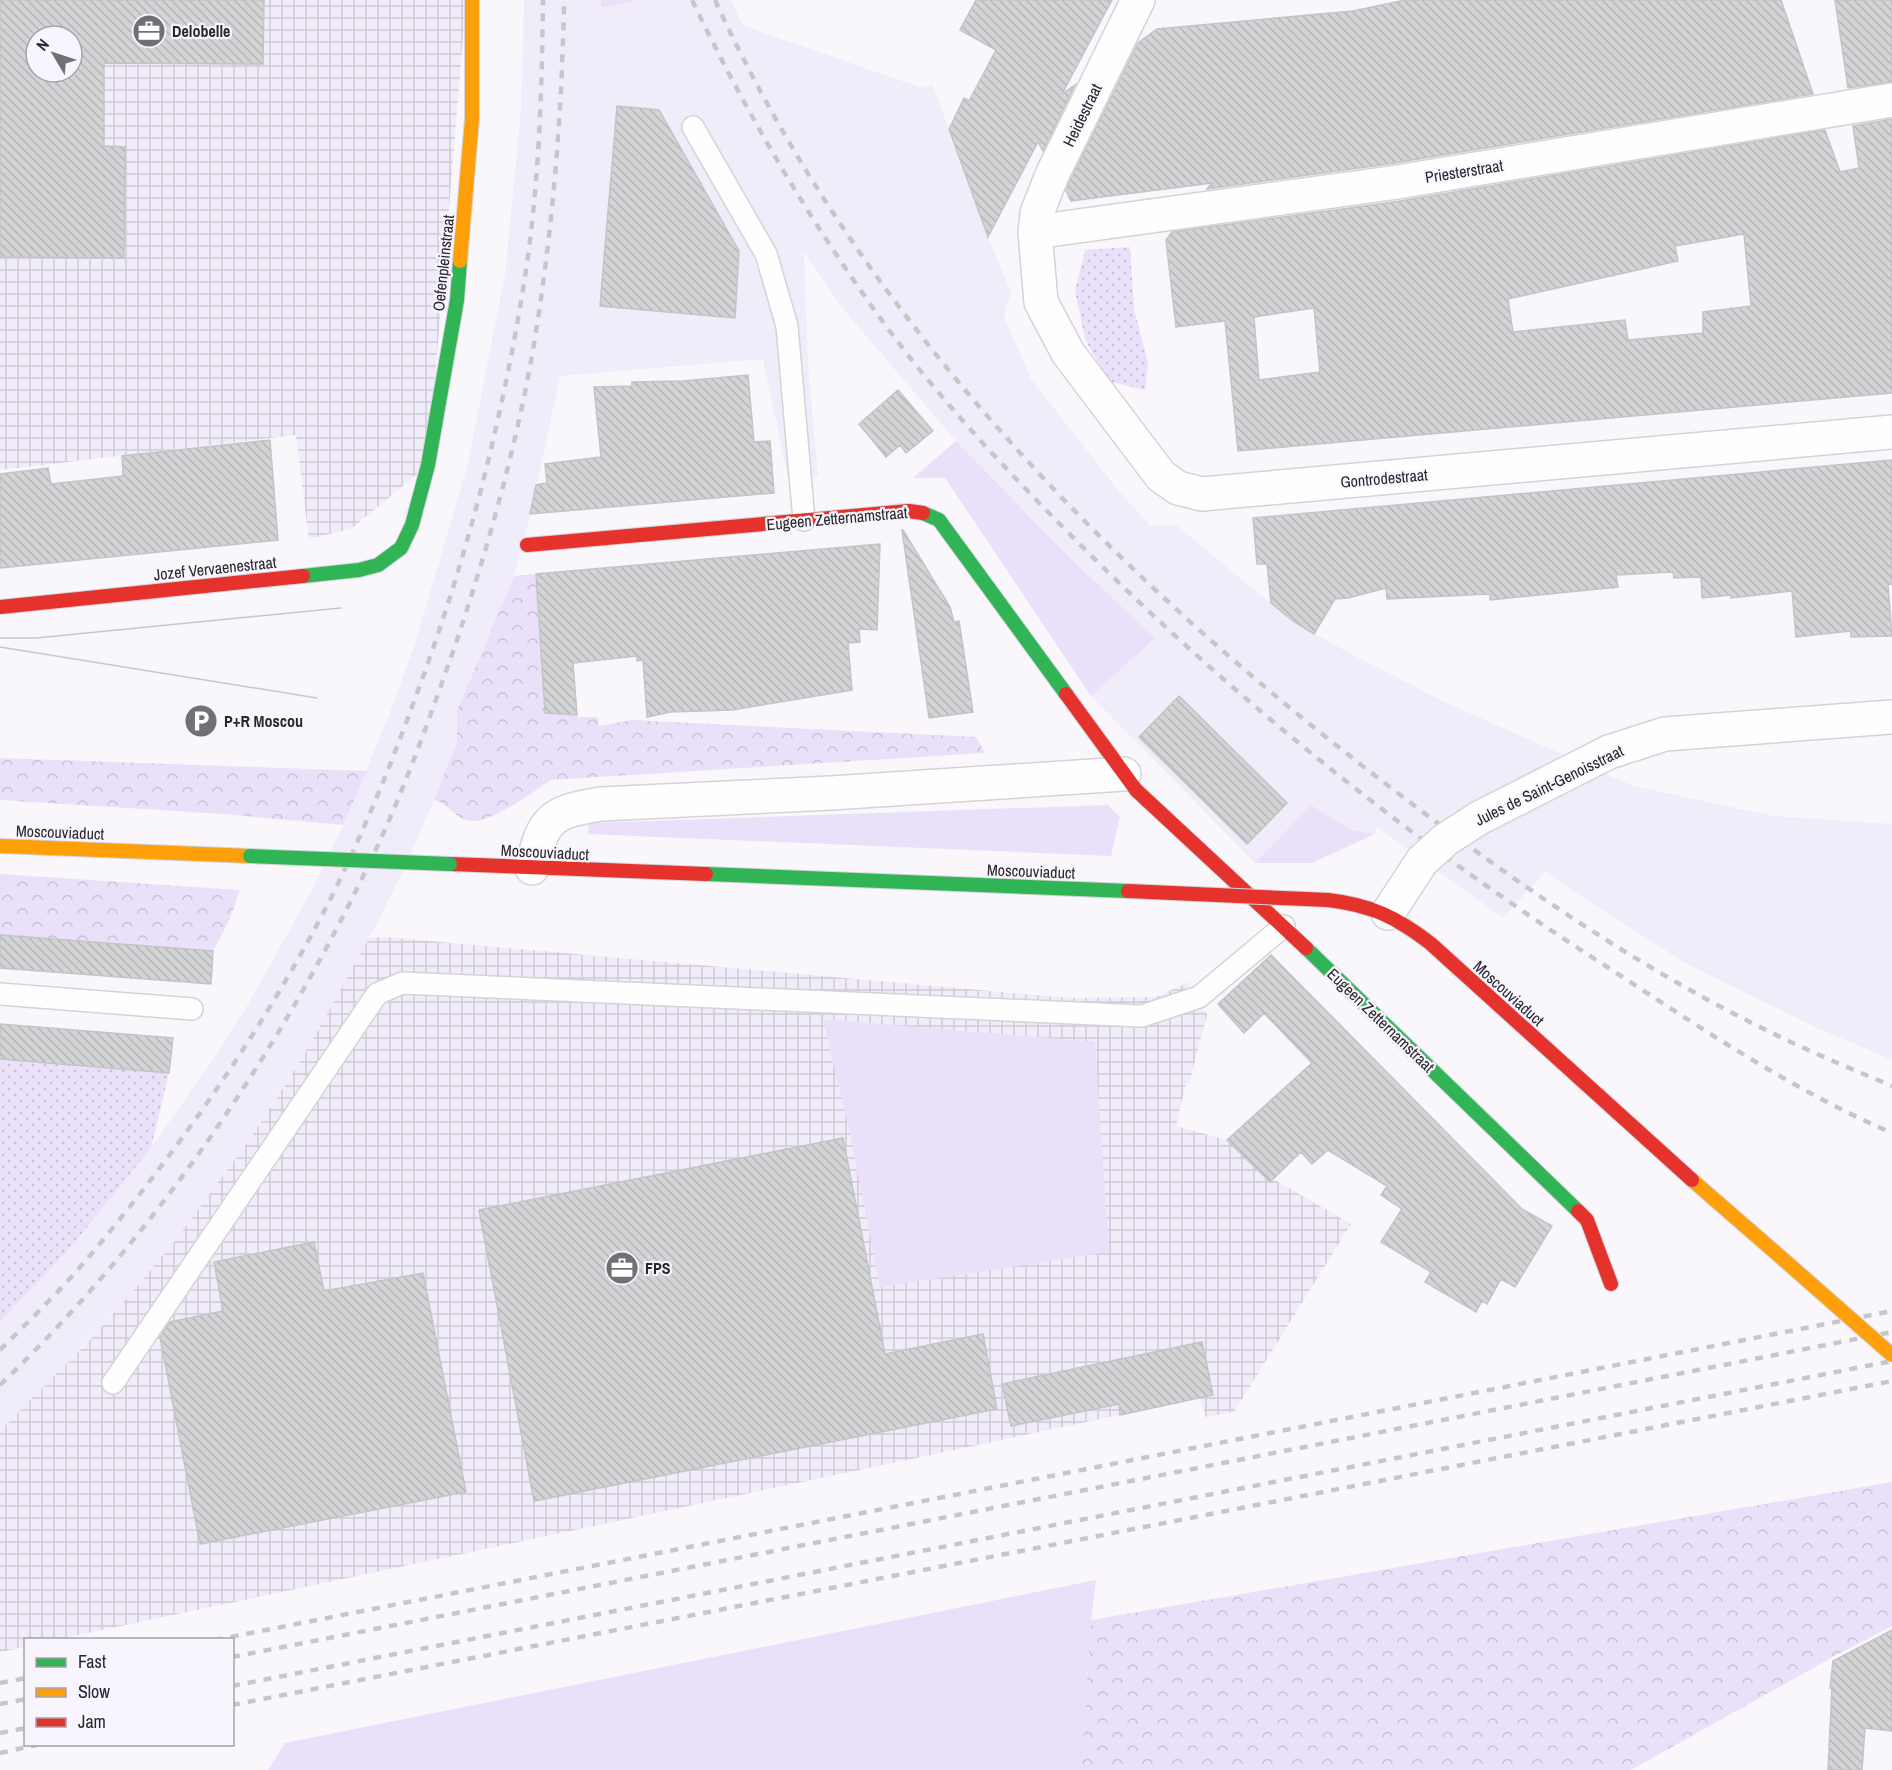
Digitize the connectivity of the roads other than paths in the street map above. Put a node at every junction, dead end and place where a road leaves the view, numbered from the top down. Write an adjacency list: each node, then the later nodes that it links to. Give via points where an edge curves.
1 (472, 0): 8 (street, Oefenpleinstraat, via 472,119 457,300 428,465)
2 (1138, 0): 5 (street, Heidestraat, via 1052,175 1037,213)
3 (1892, 100): 5 (street, Priesterstraat, via 1391,183)
4 (693, 126): 7 (lane, via 766,254 787,326)
5 (1035, 232): 6 (street, Gontrodestraat, via 1041,302 1068,353 1161,476 1178,488 1202,494)
6 (1892, 432)
7 (804, 520): 9 (street, Eugeen Zetternamstraat); 12 (street, Eugeen Zetternamstraat, via 909,511 939,520)
8 (412, 525): 10 (street, Jozef Vervaenestraat, via 401,548 378,565 360,570)
9 (527, 545)
10 (0, 606)
11 (1892, 717): 15 (street, Jules de Saint-Genoisstraat, bridge, via 1665,734 1609,752 1444,840 1422,861)
12 (1124, 774): 14 (street, via 569,809 552,819 539,838); 16 (street, Eugeen Zetternamstraat, via 1136,790)
13 (0, 846): 14 (street, Moscouviaduct, bridge)
14 (532, 868): 15 (street, Moscouviaduct, bridge, via 1328,900 1354,902)
15 (1388, 913): 20 (street, Moscouviaduct, bridge, via 1430,943)
16 (1284, 926): 19 (street, Eugeen Zetternamstraat, via 1587,1220); 21 (lane, via 1199,997 1142,1016 402,983 376,994)
17 (0, 994): 18 (lane)
18 (192, 1009)
19 (1611, 1284)
20 (1892, 1355)
21 (113, 1383)

